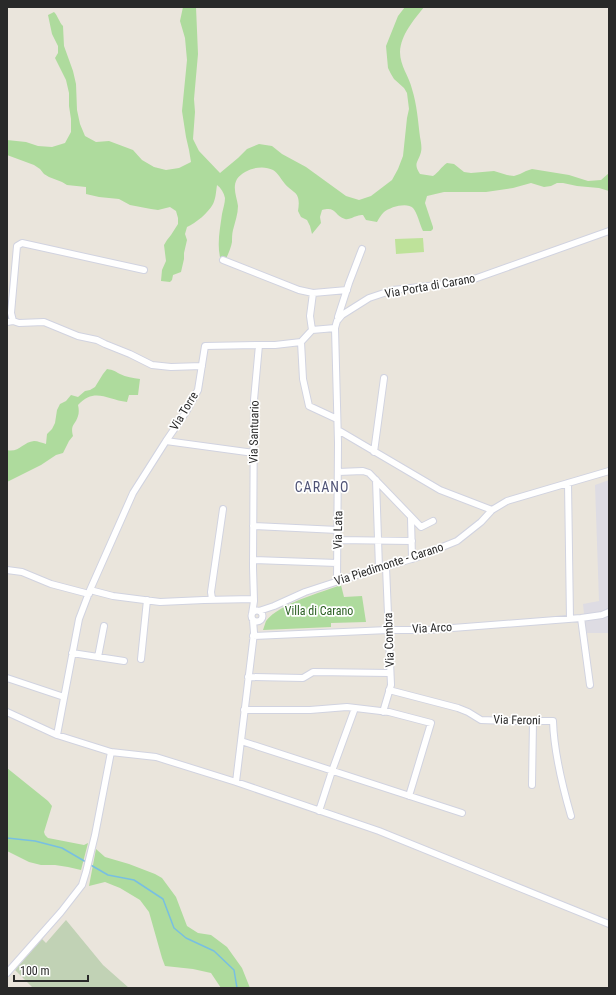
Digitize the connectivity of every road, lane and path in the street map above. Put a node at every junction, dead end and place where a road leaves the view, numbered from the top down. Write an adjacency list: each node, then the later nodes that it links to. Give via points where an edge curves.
1 (609, 231): 7 (street, Via Porta di Carano, via 474,279 392,290 369,298)
2 (362, 249): 5 (street)
3 (223, 260): 6 (street, via 299,290)
4 (144, 270): 8 (street, via 22,243 17,246)
5 (347, 290): 6 (street); 7 (street)
6 (313, 293): 10 (street, via 310,316)
7 (337, 320): 9 (street)
8 (10, 321): 13 (street, via 44,322 55,325 78,336 97,340 152,365 171,368)
9 (335, 328): 10 (street); 15 (street)
10 (312, 330): 11 (street)
11 (301, 342): 12 (street); 15 (street, via 303,380 309,406)
12 (259, 345): 13 (street, Via Torre, via 205,346); 19 (street, Via Santuario, via 254,400)
13 (202, 366): 17 (street, Via Torre, via 198,390)
14 (384, 378): 18 (street)
15 (337, 419): 16 (street)
16 (338, 430): 18 (street); 21 (street, Via Lata)
17 (166, 441): 19 (street, Via Torre); 39 (street, via 133,493)
18 (374, 452): 25 (street, via 440,490)
19 (254, 453): 28 (street, Via Santuario)
20 (609, 471): 23 (street, Via Piedimonte - Carano)
21 (338, 472): 22 (street, via 363,471); 29 (street, Via Lata)
22 (376, 480): 26 (street); 31 (street, Via Combra)
23 (568, 483): 25 (street, Via Piedimonte - Carano, via 507,501); 46 (street)
24 (223, 509): 41 (street)
25 (492, 510): 33 (street, Via Piedimonte - Carano, via 458,541)
26 (411, 518): 27 (street, via 421,527); 32 (street)
27 (433, 521)
28 (253, 526): 29 (street); 34 (street, Via Santuario)
29 (338, 530): 30 (street, Via Lata)
30 (338, 540): 31 (street); 35 (street, Via Lata)
31 (378, 540): 32 (street); 36 (street, Via Combra)
32 (412, 541): 33 (street)
33 (412, 559): 36 (street, Via Piedimonte - Carano)
34 (253, 560): 35 (street); 42 (street, Via Santuario)
35 (337, 563): 38 (street, Via Lata)
36 (383, 568): 38 (street, Via Piedimonte - Carano); 48 (street, Via Combra)
37 (7, 570): 39 (street, via 22,572 51,584)
38 (337, 582): 44 (street, Via Piedimonte - Carano, via 305,592)
39 (90, 592): 40 (street); 50 (street, via 78,619)
40 (147, 600): 41 (street); 52 (street)
41 (212, 600): 42 (street)
42 (254, 600): 44 (street, Via Santuario)
43 (609, 612): 45 (street, Via Arco)
44 (257, 616): 49 (street)
45 (581, 618): 46 (street, Via Arco); 57 (street)
46 (570, 619): 48 (street, Via Arco, via 427,630)
47 (104, 626): 51 (street)
48 (388, 630): 49 (street, Via Arco); 54 (street, Via Combra)
49 (254, 634): 55 (street)
50 (72, 653): 51 (street); 59 (street)
51 (98, 657): 53 (street)
52 (141, 659)
53 (124, 661)
54 (390, 673): 55 (street, via 313,672 302,678); 58 (street, Via Combra)
55 (248, 677): 61 (street)
56 (7, 678): 59 (street)
57 (590, 685)
58 (389, 690): 63 (street, Via Combra); 64 (street, Via Feroni, via 458,708 481,720)
59 (64, 698): 65 (street)
60 (355, 708): 61 (street); 63 (street); 68 (street)
61 (244, 710): 66 (street)
62 (7, 712): 65 (street)
63 (383, 712): 71 (street, via 431,723)
64 (533, 721): 70 (street); 74 (street, Via Feroni, via 553,721 559,771)
65 (57, 736): 67 (street)
66 (241, 741): 68 (street); 69 (street)
67 (111, 752): 69 (street, via 156,757); 76 (street, via 95,835 82,885)
68 (332, 771): 71 (street); 72 (street)
69 (236, 782): 72 (street)
70 (532, 786)
71 (409, 796): 73 (street)
72 (319, 811): 75 (street, via 379,831)
73 (462, 813)
74 (571, 816)
75 (609, 924)
76 (7, 973)

